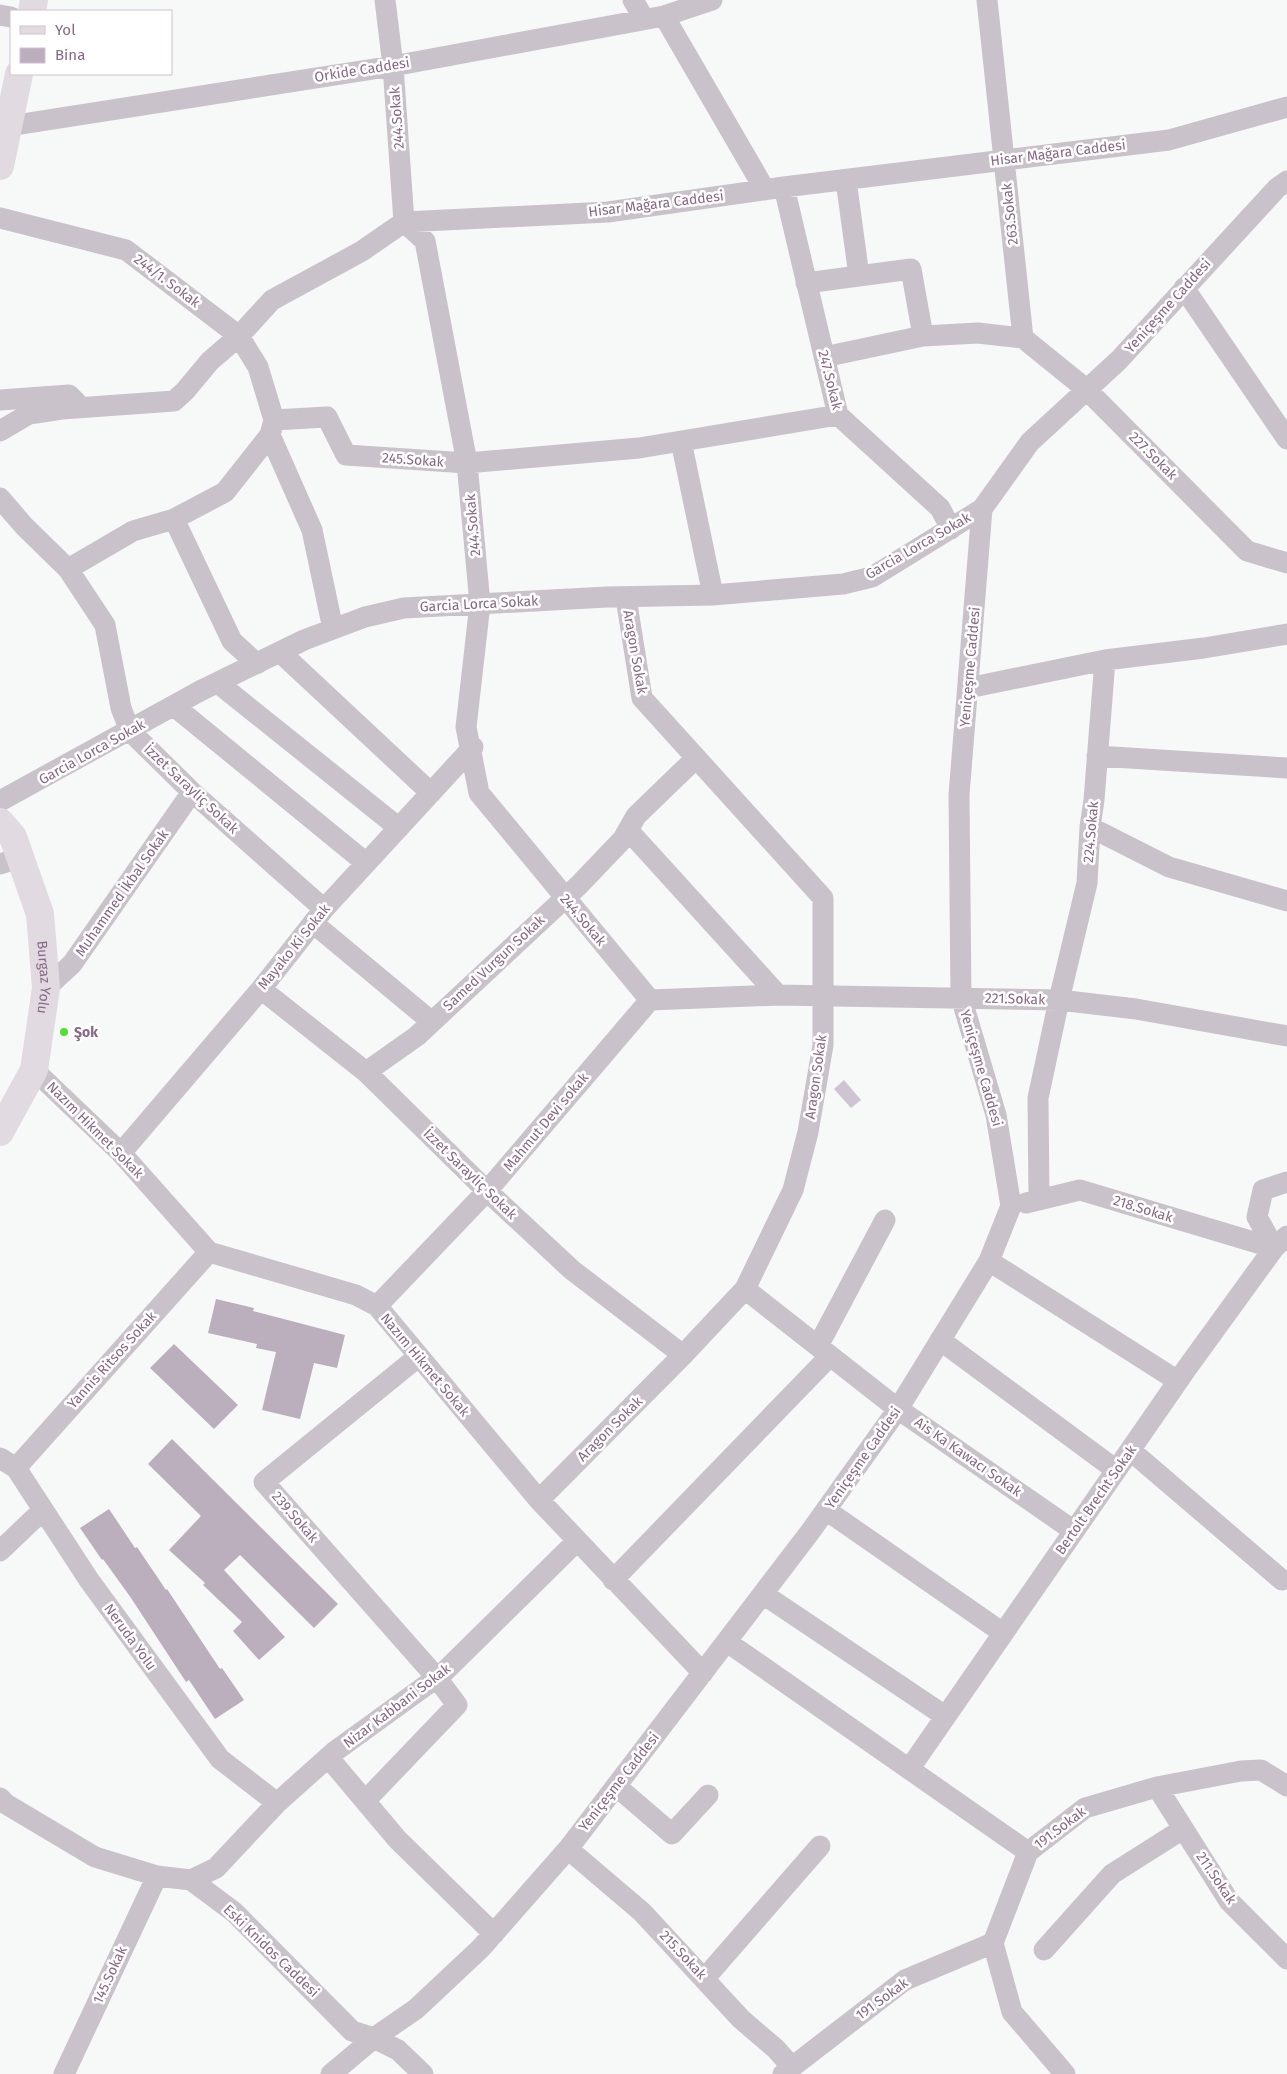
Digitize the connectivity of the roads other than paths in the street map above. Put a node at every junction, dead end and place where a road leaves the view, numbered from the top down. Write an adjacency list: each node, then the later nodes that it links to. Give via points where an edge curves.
1 (385, 0): 6 (street, 244.Sokak)
2 (633, 0): 5 (street, 247.Sokak)
3 (712, 0): 5 (street, Orkide Caddesi)
4 (987, 0): 10 (street, 263.Sokak)
5 (654, 18): 6 (street, Orkide Caddesi); 14 (street, 247.Sokak)
6 (393, 66): 9 (street, Orkide Caddesi); 16 (street, 244.Sokak)
7 (19, 75): 9 (street)
8 (1287, 106): 10 (street, Hisar Mağara Caddesi, via 1169,140)
9 (8, 126): 11 (street)
10 (1005, 159): 12 (street, Hisar Mağara Caddesi); 22 (street, 263.Sokak)
11 (0, 166)
12 (846, 180): 14 (street, Hisar Mağara Caddesi); 17 (street)
13 (1287, 180): 19 (street, Yeniçeşme Caddesi)
14 (774, 189): 16 (street, Hisar Mağara Caddesi, via 608,212); 18 (street, 247.Sokak)
15 (0, 218): 20 (street, 244/1. Sokak, via 126,250)
16 (404, 222): 20 (street, via 362,251 272,300); 32 (street, 244.Sokak, via 425,241)
17 (859, 276): 18 (street); 21 (street, via 911,269)
18 (806, 283): 23 (street, 247.Sokak)
19 (1184, 288): 24 (street, Yeniçeşme Caddesi, via 1119,360); 30 (street)
20 (239, 336): 26 (street, via 210,361 174,401); 28 (street, via 258,367)
21 (923, 336): 22 (street, via 978,333); 23 (street)
22 (1023, 338): 24 (street, 227.Sokak)
23 (824, 357): 27 (street, 247.Sokak)
24 (1086, 389): 34 (street, Yeniçeşme Caddesi, via 1030,442); 37 (street, 227.Sokak, via 1248,551)
25 (0, 400): 26 (street, via 70,395)
26 (82, 408): 29 (street, via 29,414)
27 (838, 414): 31 (street, 245.Sokak); 36 (street, 247.Sokak, via 940,508)
28 (272, 427): 32 (street, 245.Sokak, via 328,417 346,455); 35 (street, via 225,492); 42 (street, via 312,530)
29 (0, 431)
30 (1286, 436)
31 (681, 441): 32 (street, 245.Sokak, via 639,448); 39 (street)
32 (467, 463): 41 (street, 244.Sokak)
33 (0, 498): 38 (street, İzzet Sarayliç Sokak)
34 (982, 509): 36 (street, Garcia Lorca Sokak); 48 (street, Yeniçeşme Caddesi)
35 (174, 519): 38 (street, via 133,531); 46 (street, via 232,641)
36 (952, 529): 39 (street, Garcia Lorca Sokak, via 872,577 843,584)
37 (1287, 563)
38 (68, 570): 50 (street, İzzet Sarayliç Sokak, via 105,625 121,708)
39 (712, 595): 40 (street, Garcia Lorca Sokak)
40 (626, 598): 41 (street, Garcia Lorca Sokak); 53 (street, Aragon Sokak, via 642,698)
41 (480, 604): 42 (street, Garcia Lorca Sokak, via 404,608 365,617); 51 (street, 244.Sokak, via 466,727)
42 (334, 629): 44 (street, Garcia Lorca Sokak)
43 (1287, 634): 45 (street)
44 (280, 652): 46 (street, Garcia Lorca Sokak); 56 (street)
45 (1105, 660): 48 (street); 52 (street, 224.Sokak)
46 (257, 664): 47 (street, Garcia Lorca Sokak)
47 (218, 683): 49 (street, Garcia Lorca Sokak); 60 (street)
48 (968, 688): 71 (street, Yeniçeşme Caddesi, via 959,795)
49 (174, 706): 50 (street, Garcia Lorca Sokak); 63 (street)
50 (130, 731): 55 (street, İzzet Sarayliç Sokak); 57 (street, Garcia Lorca Sokak)
51 (472, 749): 56 (street, Mayako Ki Sokak); 64 (street, 244.Sokak, via 479,793)
52 (1097, 756): 54 (street); 59 (street, 224.Sokak)
53 (696, 758): 61 (street, Samed Vurgun Sokak, via 636,816); 70 (street, Aragon Sokak, via 823,898)
54 (1287, 768)
55 (192, 792): 66 (street, İzzet Sarayliç Sokak); 67 (street, Muhammed İkbal Sokak, via 72,964)
56 (431, 793): 60 (street, Mayako Ki Sokak)
57 (0, 801)
58 (0, 822): 62 (street, Burgaz Yolu, via 13,837)
59 (1090, 826): 65 (street, via 1169,867); 73 (street, 224.Sokak, via 1087,883)
60 (399, 828): 63 (street, Mayako Ki Sokak)
61 (628, 830): 64 (street, Samed Vurgun Sokak, via 623,840); 69 (street)
62 (11, 861): 67 (street, Burgaz Yolu, via 40,914)
63 (366, 863): 66 (street, Mayako Ki Sokak)
64 (565, 897): 72 (street, 244.Sokak); 74 (street, Samed Vurgun Sokak)
65 (1287, 901)
66 (319, 916): 68 (street, Mayako Ki Sokak); 74 (street, İzzet Sarayliç Sokak)
67 (46, 988): 76 (street, Burgaz Yolu)
68 (261, 989): 77 (street, İzzet Sarayliç Sokak); 79 (street, Mayako Ki Sokak)
69 (778, 995): 70 (street, 221.Sokak); 72 (street, 221.Sokak)
70 (823, 997): 71 (street, 221.Sokak); 88 (street, Aragon Sokak, via 823,1045 808,1132 793,1190)
71 (961, 997): 73 (street, 221.Sokak); 83 (street, Yeniçeşme Caddesi, via 996,1115)
72 (650, 1000): 81 (street, Mahmut Devi sokak)
73 (1059, 1000): 75 (street, 221.Sokak, via 1136,1009); 82 (street, 224.Sokak, via 1038,1098)
74 (432, 1022): 77 (street, Samed Vurgun Sokak)
75 (1287, 1036)
76 (34, 1070): 78 (street, Burgaz Yolu); 79 (street, Nazım Hikmet Sokak)
77 (366, 1072): 81 (street, İzzet Sarayliç Sokak)
78 (0, 1132)
79 (121, 1153): 86 (street, Nazım Hikmet Sokak)
80 (1287, 1182): 85 (street, via 1263,1190 1257,1217)
81 (488, 1191): 89 (street, Mahmut Devi sokak); 92 (street, İzzet Sarayliç Sokak, via 572,1270)
82 (1039, 1200): 83 (street, 218.Sokak); 85 (street, 218.Sokak, via 1080,1190)
83 (1011, 1206): 87 (street, Yeniçeşme Caddesi)
84 (885, 1220): 91 (street)
85 (1281, 1242): 94 (street, Bertolt Brecht Sokak)
86 (209, 1252): 89 (street, Nazım Hikmet Sokak, via 356,1294); 97 (street, Yannis Ritsos Sokak)
87 (989, 1261): 90 (street, Yeniçeşme Caddesi); 94 (street)
88 (745, 1289): 91 (street, Ais Ka Kawacı Sokak); 92 (street, Aragon Sokak)
89 (376, 1306): 93 (street, Nazım Hikmet Sokak)
90 (940, 1340): 95 (street, Yeniçeşme Caddesi); 98 (street)
91 (824, 1351): 95 (street, Ais Ka Kawacı Sokak); 105 (street)
92 (683, 1355): 99 (street, Aragon Sokak)
93 (419, 1356): 99 (street, Nazım Hikmet Sokak); 111 (street, 239.Sokak, via 264,1482)
94 (1178, 1381): 96 (street, Bertolt Brecht Sokak)
95 (898, 1409): 101 (street, Yeniçeşme Caddesi); 102 (street, Ais Ka Kawacı Sokak)
96 (1130, 1450): 98 (street, Bertolt Brecht Sokak); 106 (street)
97 (8, 1463): 100 (street, Neruda Yolu)
98 (1116, 1470): 102 (street, Bertolt Brecht Sokak)
99 (539, 1500): 103 (street, Nazım Hikmet Sokak)
100 (42, 1510): 104 (street); 120 (street, Neruda Yolu, via 94,1588 220,1759)
101 (826, 1510): 107 (street, Yeniçeşme Caddesi); 108 (street)
102 (1074, 1531): 108 (street, Bertolt Brecht Sokak)
103 (577, 1541): 105 (street, Nazım Hikmet Sokak); 111 (street, Nizar Kabbani Sokak)
104 (0, 1551)
105 (613, 1580): 110 (street, Nazım Hikmet Sokak)
106 (1282, 1580)
107 (763, 1594): 109 (street, Yeniçeşme Caddesi); 112 (street)
108 (1003, 1633): 112 (street, Bertolt Brecht Sokak)
109 (727, 1642): 110 (street, Yeniçeşme Caddesi); 114 (street)
110 (703, 1674): 115 (street, Yeniçeşme Caddesi)
111 (437, 1678): 113 (street, Nizar Kabbani Sokak); 119 (street, via 457,1705)
112 (945, 1716): 114 (street, Bertolt Brecht Sokak)
113 (328, 1757): 119 (street); 120 (street, Nizar Kabbani Sokak)
114 (910, 1768): 125 (street)
115 (616, 1786): 118 (street, via 672,1834); 124 (street, Yeniçeşme Caddesi)
116 (1287, 1786): 117 (street, 191.Sokak, via 1261,1770)
117 (1157, 1788): 122 (street, 211.Sokak); 125 (street, 191.Sokak, via 1085,1808)
118 (708, 1795)
119 (365, 1801): 128 (street, via 397,1839)
120 (277, 1803): 127 (street, Nizar Kabbani Sokak, via 216,1868)
121 (2, 1805): 126 (street, Eski Knidos Caddesi, via 96,1857)
122 (1183, 1829): 130 (street, via 1112,1874); 131 (street, 211.Sokak, via 1229,1900)
123 (820, 1846): 132 (street)
124 (568, 1849): 128 (street, Yeniçeşme Caddesi); 132 (street, 215.Sokak, via 642,1912)
125 (1028, 1852): 129 (street, 191.Sokak)
126 (157, 1876): 127 (street, Eski Knidos Caddesi); 135 (street, 145.Sokak)
127 (191, 1880): 133 (street, Eski Knidos Caddesi, via 234,1912 352,2031)
128 (494, 1934): 133 (street, Yeniçeşme Caddesi, via 416,2009)
129 (993, 1943): 134 (street, 191 Sokak, via 905,1980); 138 (street, via 1012,2012)
130 (1044, 1950)
131 (1287, 1959)
132 (705, 1978): 134 (street, 215.Sokak, via 741,2019 776,2049)
133 (374, 2038): 136 (street, Yeniçeşme Caddesi); 137 (street, Eski Knidos Caddesi, via 398,2050)
134 (788, 2070)
135 (64, 2074)
136 (331, 2074)
137 (423, 2074)
138 (1065, 2074)

